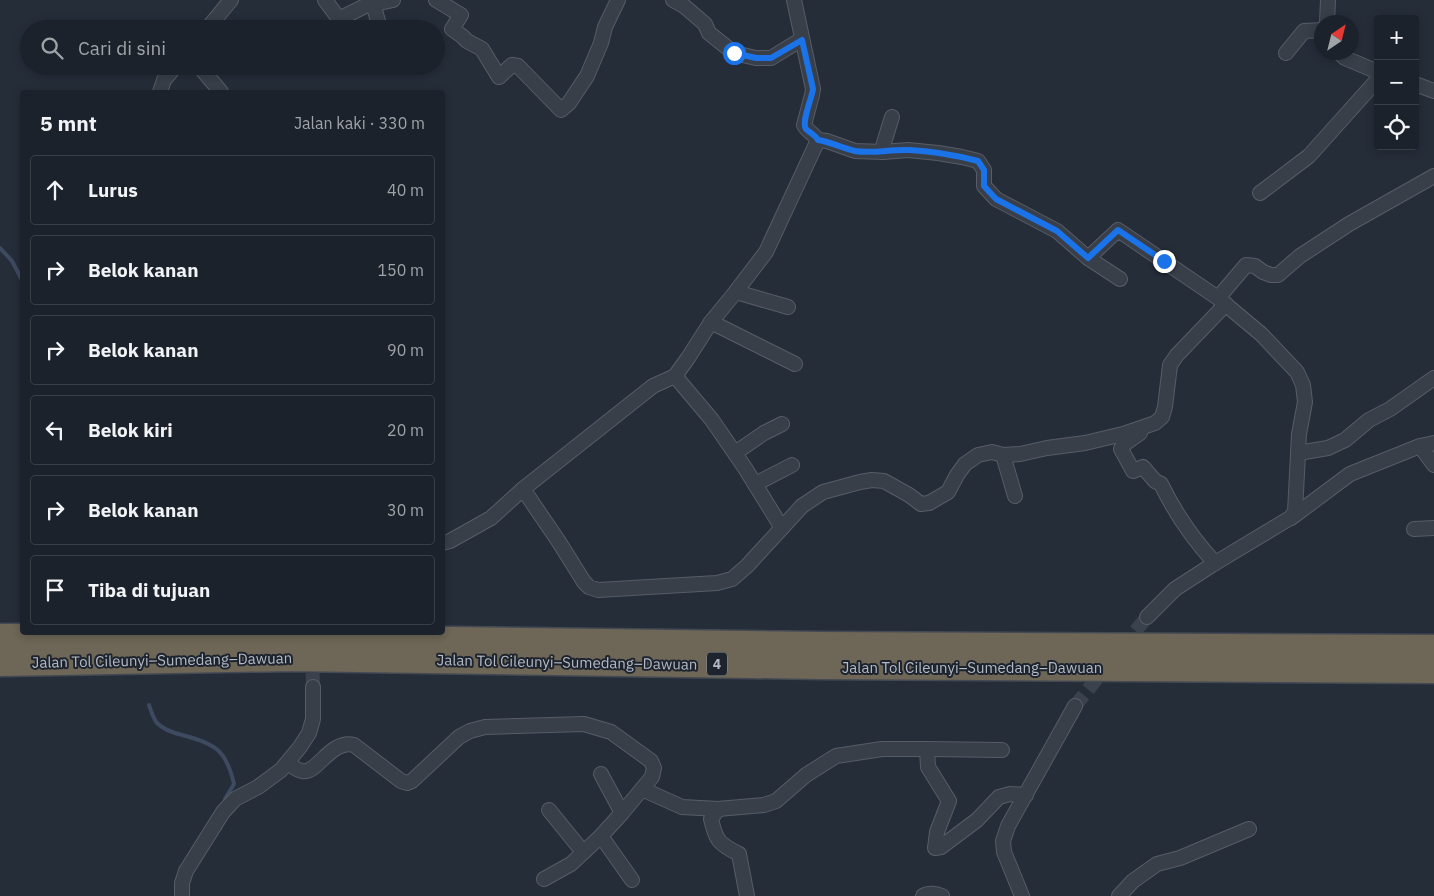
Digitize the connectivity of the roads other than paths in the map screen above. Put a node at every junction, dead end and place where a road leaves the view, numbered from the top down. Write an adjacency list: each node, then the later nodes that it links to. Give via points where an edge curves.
1 (231, 0): 11 (street)
2 (325, 0): 12 (street)
3 (393, 0): 9 (street)
4 (436, 0): 5 (street, via 461,15 452,29 482,49 500,77 512,64 518,66 561,110 587,76)
5 (618, 0)
6 (673, 0): 16 (street, via 705,24 709,32 734,53 771,58)
7 (794, 0): 16 (street)
8 (1328, 0): 10 (street)
9 (372, 2): 13 (street); 14 (street)
10 (1327, 15)
11 (214, 20)
12 (339, 20)
13 (347, 20)
14 (378, 20)
15 (1314, 30): 17 (street, via 1304,31)
16 (802, 40): 28 (street, via 813,89 804,125)
17 (1286, 53)
18 (1350, 60): 19 (street)
19 (1374, 70)
20 (168, 75): 24 (street)
21 (207, 75): 25 (street)
22 (1374, 84): 31 (street, via 1309,156)
23 (1419, 85): 26 (street)
24 (161, 90)
25 (219, 90)
26 (1434, 91)
27 (892, 118): 29 (street)
28 (818, 140): 29 (street, via 855,151); 34 (street, via 766,252)
29 (883, 152): 32 (street, via 908,150 978,161 984,170 984,186 996,199 1057,231)
30 (1434, 176): 35 (street, via 1349,224 1300,256 1278,275 1246,265)
31 (1260, 193)
32 (1088, 258): 33 (street); 35 (street, via 1118,230)
33 (1120, 279)
34 (736, 292): 36 (street); 37 (street)
35 (1222, 301): 42 (street, via 1170,365 1162,417); 45 (street, via 1261,334 1297,372 1305,402)
36 (788, 307)
37 (711, 322): 38 (street); 39 (street)
38 (795, 364)
39 (675, 376): 46 (street); 51 (street, via 653,386)
40 (1434, 378): 45 (street, via 1369,420 1346,440 1328,448)
41 (782, 424): 46 (street)
42 (1143, 427): 47 (street, via 1084,442); 58 (street, via 1140,434 1120,449 1133,471 1143,467 1161,484 1196,542)
43 (1434, 444): 44 (street)
44 (1420, 446): 49 (street); 53 (street, via 1350,474)
45 (1298, 453): 53 (street, via 1296,505)
46 (735, 454): 50 (street)
47 (1003, 455): 52 (street); 54 (street, via 992,452 978,455 965,464 948,492 929,503 920,504 884,482 860,482 824,492 802,506)
48 (792, 465): 50 (street)
49 (1434, 465)
50 (755, 484): 54 (street)
51 (523, 490): 54 (street, via 584,582 598,590 732,580); 57 (street, via 490,518)
52 (1015, 496)
53 (1290, 518): 58 (street)
54 (782, 528)
55 (1434, 528): 56 (street)
56 (1414, 529)
57 (445, 542)
58 (1215, 563): 59 (street, via 1175,588)
59 (1147, 617)
60 (0, 637): 61 (highway, Jalan Tol Cileunyi–Sumedang–Dawuan / 4)
61 (1434, 648)
62 (0, 662): 63 (highway, Jalan Tol Cileunyi–Sumedang–Dawuan / 4, via 292,658)
63 (1434, 670)
64 (313, 687): 68 (street, via 313,719 309,733)
65 (1075, 706): 71 (street)
66 (927, 749): 67 (street); 71 (street, via 928,767 949,801 937,832 935,848 977,820 999,797); 72 (street, via 882,749 836,756 806,775 776,801 764,806)
67 (1002, 750)
68 (287, 763): 70 (street, via 305,772 334,749 348,743 406,783 459,736 470,731 485,727 584,724 611,732 651,762 654,768 652,777); 80 (street, via 282,770 236,799 223,812 186,871)
69 (601, 774): 74 (street)
70 (642, 789): 72 (street, via 682,807); 74 (street)
71 (1026, 795): 84 (street, via 1003,840 1004,852)
72 (718, 809): 81 (street, via 711,819 714,833 726,848 739,854)
73 (549, 810): 77 (street)
74 (622, 813): 76 (street)
75 (1250, 829): 85 (street, via 1188,856 1157,864)
76 (601, 836): 77 (street); 79 (street)
77 (583, 852): 78 (street, via 571,864)
78 (544, 880)
79 (632, 880)
80 (182, 896)
81 (748, 896)
82 (924, 896): 83 (street)
83 (942, 896)
84 (1022, 896)
85 (1119, 896)

